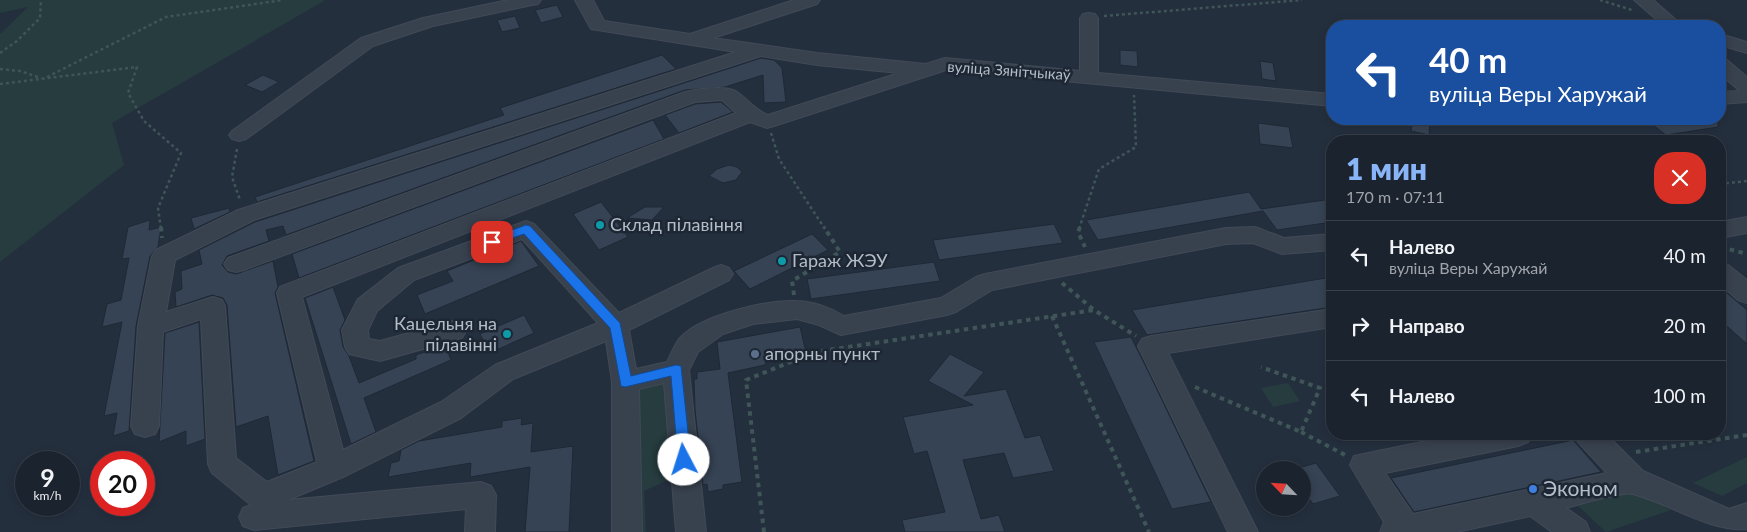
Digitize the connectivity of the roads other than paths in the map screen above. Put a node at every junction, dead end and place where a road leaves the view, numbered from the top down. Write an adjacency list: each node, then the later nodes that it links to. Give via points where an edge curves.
1 (532, 0): 19 (street, via 429,22 367,42)
2 (584, 0): 7 (street, вуліца Зянітчыкаў, via 598,24)
3 (812, 0): 7 (street)
4 (1638, 5): 6 (street)
5 (1089, 18): 13 (street)
6 (1664, 20)
7 (691, 39): 10 (street, вуліца Зянітчыкаў)
8 (1726, 41): 9 (street)
9 (1747, 48)
10 (761, 50): 12 (street, вуліца Зянітчыкаў); 28 (street, via 246,215 164,256)
11 (1726, 69): 14 (street)
12 (927, 70): 13 (street, вуліца Зянітчыкаў, via 945,64); 18 (street)
13 (1090, 78): 17 (street, вуліца Зянітчыкаў)
14 (1747, 87)
15 (1747, 96): 16 (street)
16 (1726, 98)
17 (1326, 99)
18 (758, 118): 23 (street, via 727,94 692,96); 36 (street, via 290,293)
19 (239, 134)
20 (1747, 225): 21 (street)
21 (1726, 229)
22 (1326, 242): 31 (street, via 1282,246 1255,235 1226,236 985,283 947,306 841,326 826,317 797,310 753,315 714,327 689,345)
23 (236, 264)
24 (720, 274): 29 (street)
25 (1726, 276): 26 (street)
26 (1747, 294)
27 (1326, 319): 45 (street, via 1151,346)
28 (151, 326): 33 (street); 36 (street, via 213,306 222,464 264,497)
29 (616, 326): 30 (street, via 526,229 406,274 368,305 354,330 358,347 380,351); 32 (street); 36 (street, via 504,372 450,410)
30 (453, 331)
31 (676, 370): 32 (street); 44 (street)
32 (625, 382): 43 (street)
33 (145, 426)
34 (1488, 440): 41 (street, via 1364,465)
35 (1594, 440): 37 (street)
36 (333, 468)
37 (1633, 480): 38 (street); 40 (street)
38 (1534, 502): 41 (street); 46 (street)
39 (254, 517): 42 (street, via 481,495)
40 (1726, 524)
41 (1420, 530)
42 (480, 532)
43 (627, 532)
44 (691, 532)
45 (1243, 532)
46 (1575, 532)

